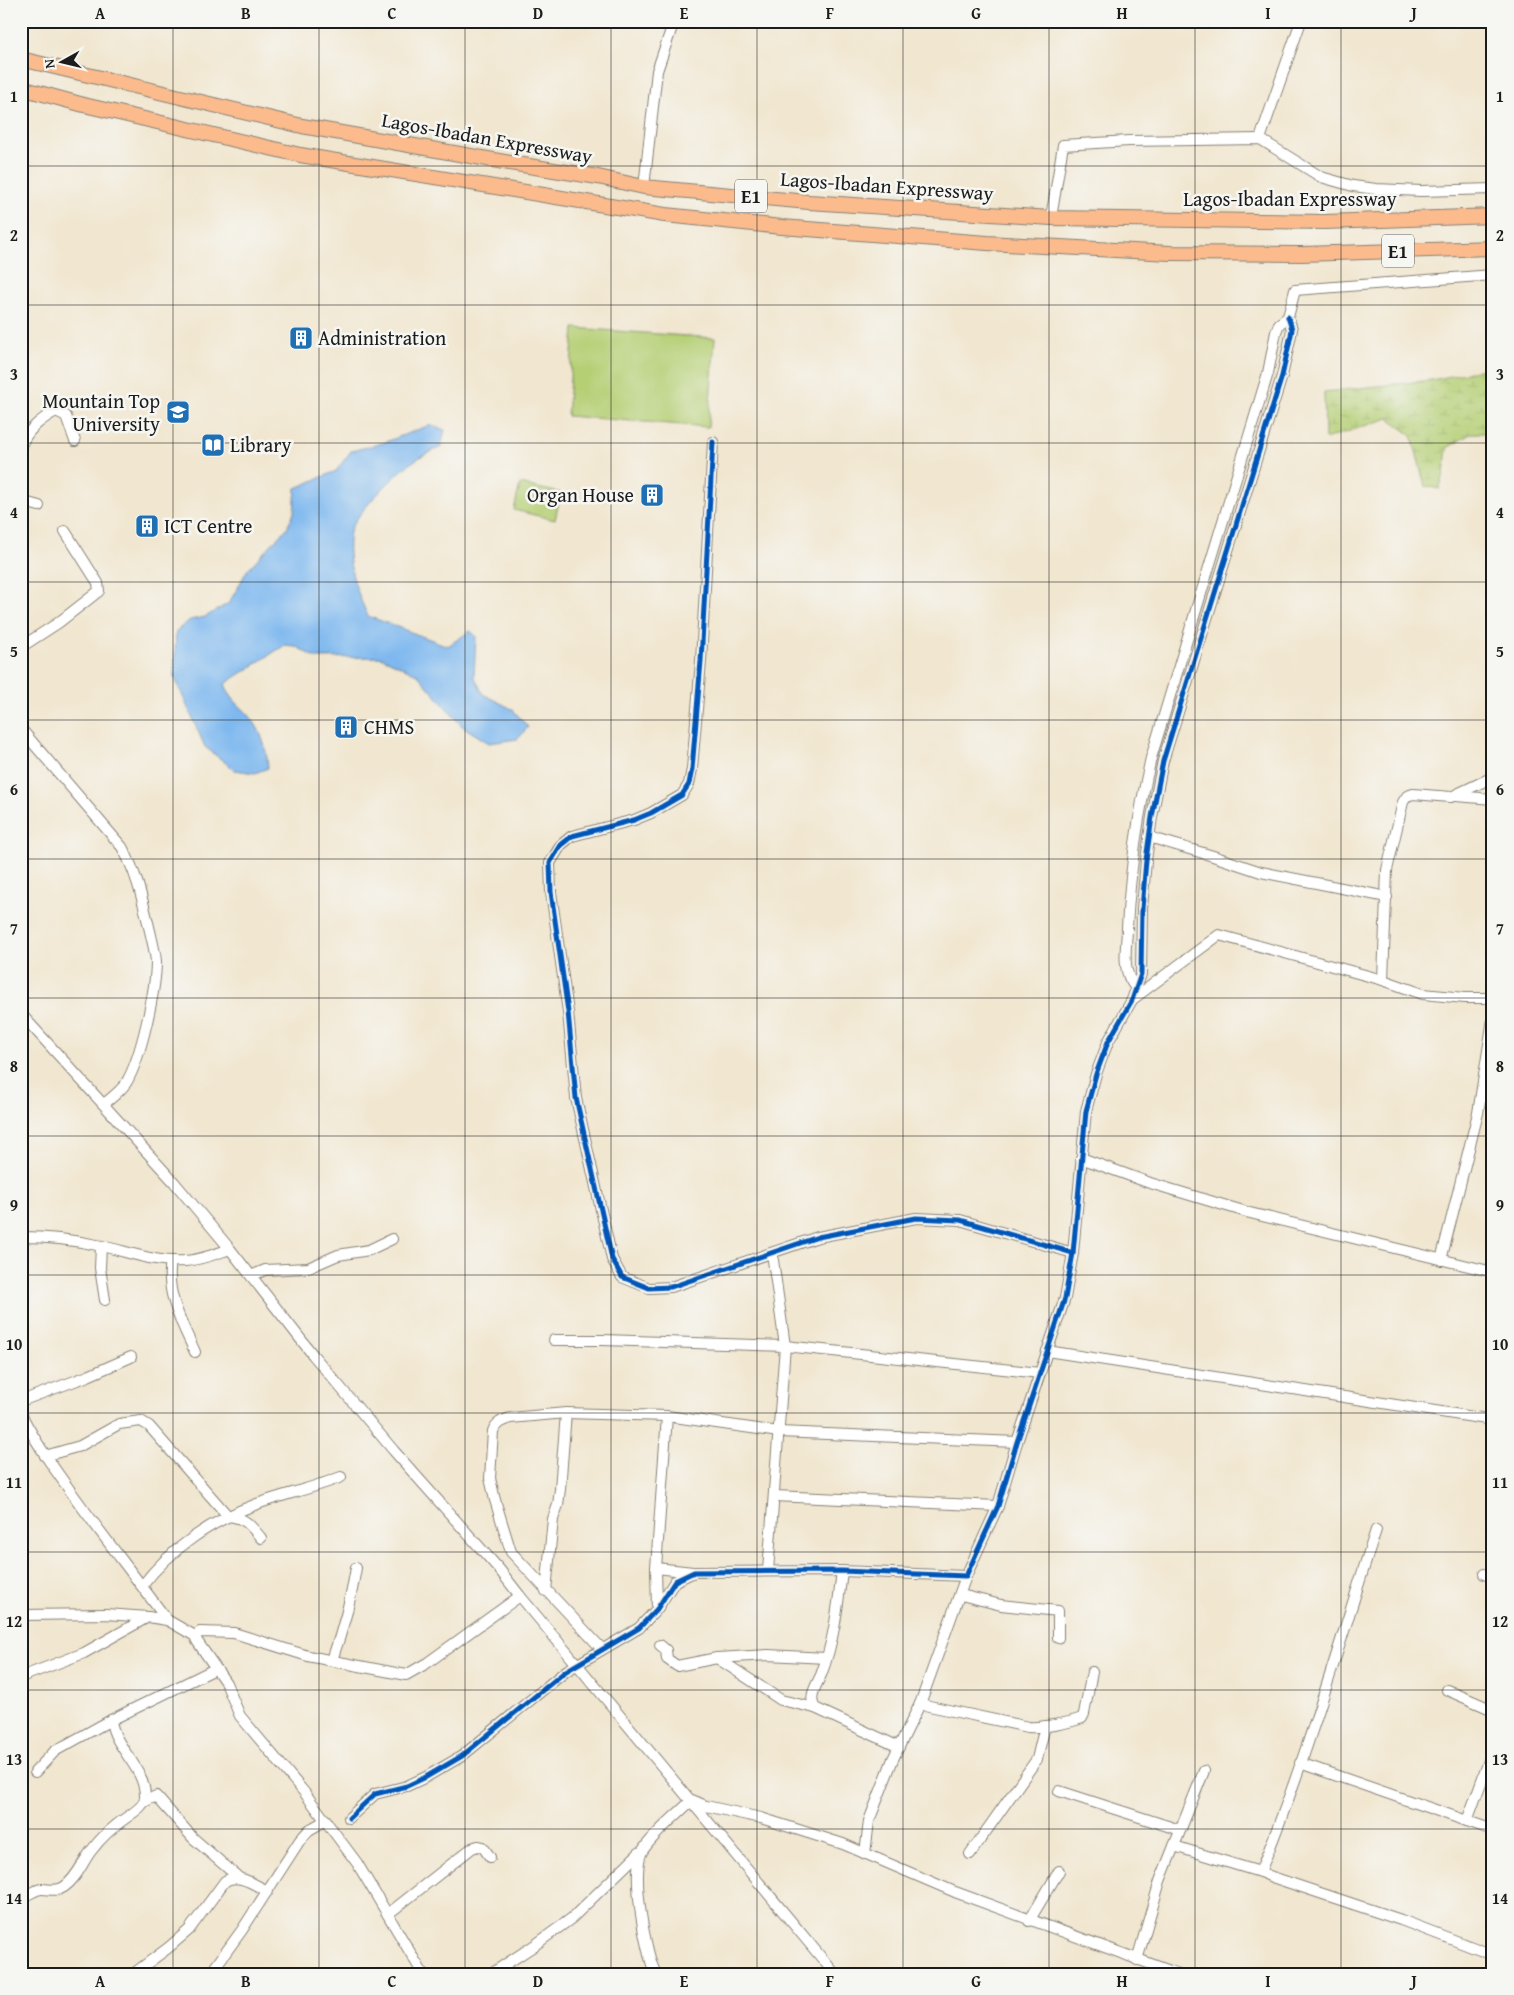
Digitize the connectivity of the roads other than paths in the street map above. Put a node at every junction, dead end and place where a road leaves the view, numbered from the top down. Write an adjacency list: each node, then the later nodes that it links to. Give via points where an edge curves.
1 (674, 21): 6 (street, via 657,71)
2 (1301, 21): 5 (street)
3 (21, 59): 6 (highway, Lagos-Ibadan Expressway / E1, via 302,126)
4 (21, 88): 10 (highway, E1, via 300,154 675,216 987,243 1170,253 1302,254)
5 (1260, 139): 7 (street, via 1321,177 1353,186 1421,191); 9 (street, via 1064,145)
6 (644, 186): 9 (highway, Lagos-Ibadan Expressway / E1, via 809,202)
7 (1493, 189)
8 (1493, 216): 9 (highway, Lagos-Ibadan Expressway / E1, via 1325,222)
9 (1051, 218)
10 (1493, 248)
11 (1493, 276): 12 (street, via 1295,290)
12 (1288, 317): 24 (street, via 1292,329 1282,376 1163,761); 27 (street, via 1279,324 1276,332 1268,373 1145,784 1132,859 1128,907 1126,966)
13 (75, 441): 15 (street, via 66,416 56,411 42,419)
14 (713, 442): 38 (street, via 701,661 689,784 682,794 651,813 572,836 561,845 550,863 550,876 576,1098 612,1259 622,1277 649,1288 671,1287)
15 (21, 446)
16 (21, 501): 17 (street)
17 (39, 506)
18 (65, 531): 19 (street, via 98,583 98,592)
19 (21, 647)
20 (22, 732): 32 (street, via 122,847 132,864 156,958 155,981 142,1041 128,1080 121,1091)
21 (1493, 777): 22 (street)
22 (1456, 796): 23 (street); 25 (street, via 1407,796 1387,870)
23 (1493, 799)
24 (1149, 837): 25 (street, via 1261,872); 27 (street, via 1142,908 1142,966)
25 (1387, 897): 26 (street)
26 (1383, 980): 28 (street, via 1424,994); 29 (street, via 1219,936)
27 (1135, 987): 29 (street)
28 (1493, 998)
29 (1132, 1000): 33 (street, via 1108,1042 1096,1074 1086,1111)
30 (1493, 1019): 40 (street, via 1478,1113)
31 (24, 1021): 32 (street)
32 (104, 1104): 37 (street)
33 (1081, 1158): 39 (street); 40 (street, via 1150,1184 1250,1213)
34 (21, 1237): 36 (street, via 53,1237)
35 (392, 1239): 43 (street, via 369,1250 338,1255 308,1268 265,1270)
36 (101, 1246): 41 (street); 44 (street, via 100,1268)
37 (230, 1249): 41 (street, via 204,1258); 43 (street)
38 (772, 1253): 39 (street, via 818,1237 925,1218 960,1220); 46 (street)
39 (1073, 1253): 47 (street, via 1065,1298)
40 (1441, 1260): 42 (street)
41 (171, 1261): 48 (street, via 170,1290 174,1306)
42 (1493, 1272)
43 (250, 1276): 75 (street, via 394,1451 499,1568)
44 (105, 1300)
45 (554, 1340): 46 (street)
46 (785, 1346): 50 (street); 56 (street)
47 (1047, 1350): 50 (street); 55 (street)
48 (194, 1352)
49 (131, 1357): 51 (street)
50 (1040, 1373): 58 (street)
51 (21, 1400)
52 (566, 1413): 54 (street); 73 (street, via 560,1489 553,1520); 73 (street, via 501,1421 493,1431 490,1453 490,1478 511,1552)
53 (21, 1414): 57 (street)
54 (667, 1416): 56 (street); 67 (street)
55 (1493, 1420)
56 (778, 1432): 58 (street); 61 (street)
57 (26, 1435): 59 (street)
58 (1016, 1442): 62 (street)
59 (45, 1456): 63 (street, via 80,1446 119,1424 142,1421); 72 (street)
60 (341, 1477): 63 (street)
61 (774, 1496): 62 (street); 68 (street)
62 (998, 1506): 71 (street)
63 (228, 1516): 65 (street, via 246,1520); 72 (street, via 174,1553 152,1572)
64 (1376, 1530): 99 (street)
65 (261, 1538)
66 (356, 1568): 86 (street, via 345,1623)
67 (656, 1568): 70 (street); 76 (street)
68 (768, 1571): 69 (street); 70 (street)
69 (842, 1571): 71 (street); 85 (street, via 837,1614)
70 (694, 1572): 76 (street, via 675,1581)
71 (966, 1576): 74 (street)
72 (142, 1586): 79 (street)
73 (546, 1591): 83 (street)
74 (961, 1595): 81 (street, via 1002,1605 1058,1611); 92 (street)
75 (520, 1596): 86 (street, via 410,1674); 87 (street)
76 (657, 1609): 83 (street, via 639,1628)
77 (21, 1615): 78 (street)
78 (148, 1617): 79 (street); 90 (street, via 84,1653)
79 (167, 1620): 80 (street)
80 (195, 1636): 86 (street, via 200,1632 234,1633 308,1656); 88 (street)
81 (1058, 1638)
82 (660, 1645): 84 (street, via 676,1666)
83 (602, 1649): 87 (street)
84 (717, 1658): 85 (street, via 768,1655); 93 (street, via 781,1700)
85 (826, 1658): 93 (street, via 812,1696)
86 (332, 1660)
87 (577, 1664): 103 (street); 105 (street, via 462,1756 407,1786 375,1794)
88 (215, 1669): 95 (street); 106 (street, via 226,1684 240,1716)
89 (1092, 1672): 96 (street, via 1082,1718)
90 (21, 1677)
91 (1447, 1690): 94 (street)
92 (920, 1704): 96 (street, via 1028,1727); 97 (street)
93 (815, 1708): 97 (street)
94 (1493, 1710)
95 (111, 1720): 100 (street, via 54,1751); 104 (street, via 115,1738 141,1780)
96 (1045, 1726): 113 (street, via 1037,1760)
97 (899, 1747): 112 (street, via 869,1821)
98 (1493, 1750): 107 (street)
99 (1300, 1763): 107 (street); 116 (street)
100 (35, 1772)
101 (1204, 1772): 108 (street)
102 (1059, 1791): 108 (street)
103 (692, 1800): 111 (street); 112 (street, via 769,1820); 129 (street)
104 (144, 1802): 117 (street, via 156,1796 193,1838); 119 (street, via 138,1810 113,1826 69,1884 62,1889 39,1890)
105 (350, 1818)
106 (326, 1820): 118 (street, via 300,1840); 120 (street)
107 (1468, 1821): 109 (street)
108 (1180, 1830): 110 (street)
109 (1493, 1830)
110 (1174, 1846): 116 (street); 123 (street, via 1160,1881)
111 (642, 1851): 127 (street, via 572,1918); 128 (street, via 638,1862 642,1923 648,1955)
112 (864, 1854): 121 (street)
113 (970, 1854)
114 (490, 1857): 120 (street, via 483,1847 472,1848)
115 (1059, 1871): 121 (street)
116 (1260, 1872): 122 (street)
117 (238, 1877): 118 (street); 124 (street, via 225,1881 188,1930)
118 (268, 1891): 125 (street)
119 (21, 1897)
120 (388, 1914): 126 (street)
121 (1029, 1921): 123 (street)
122 (1493, 1955)
123 (1138, 1960): 130 (street)
124 (133, 1974)
125 (210, 1974)
126 (423, 1974)
127 (491, 1974)
128 (656, 1974)
129 (835, 1974)
130 (1178, 1974)

